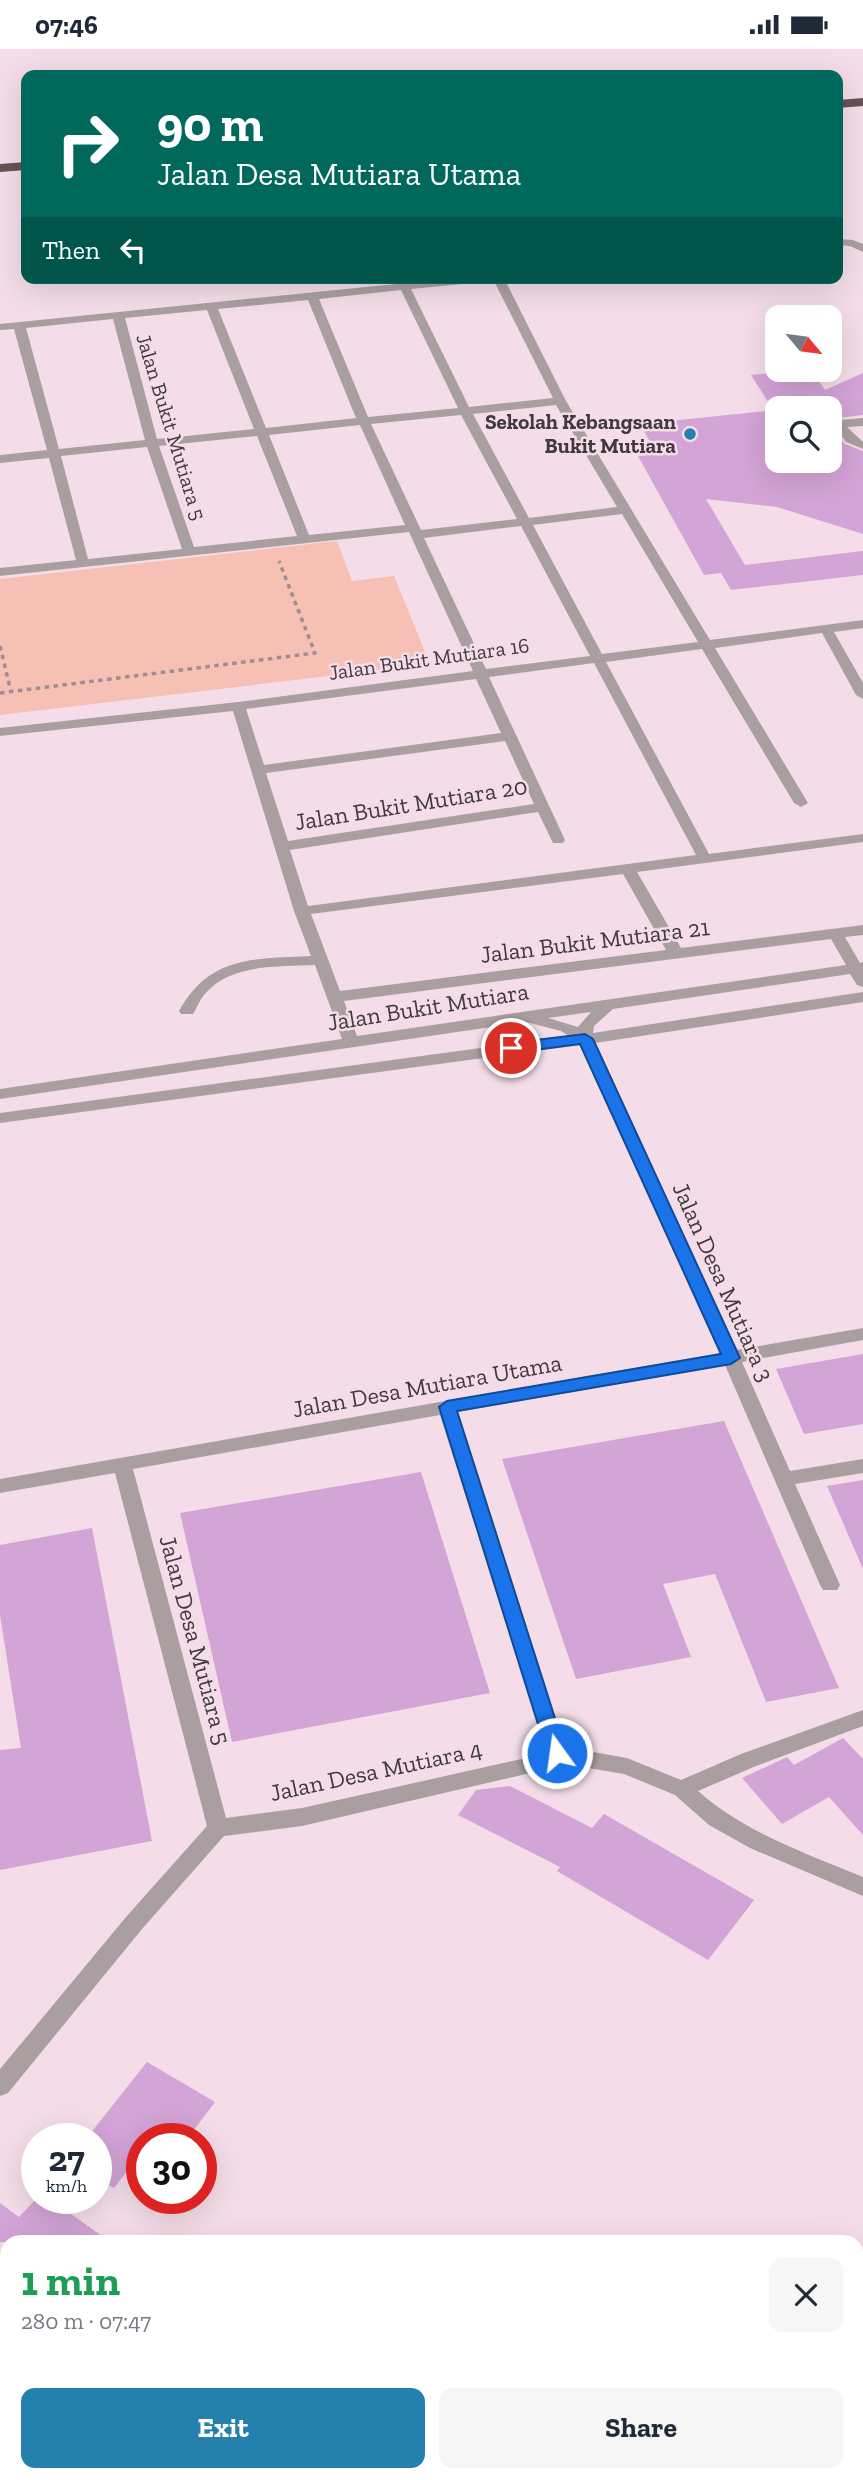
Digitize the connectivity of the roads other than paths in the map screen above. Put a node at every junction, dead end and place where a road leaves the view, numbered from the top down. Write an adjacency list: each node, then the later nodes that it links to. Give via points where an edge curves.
1 (863, 102): 2 (highway)
2 (843, 104)
3 (863, 115): 4 (highway)
4 (843, 117)
5 (21, 166): 6 (highway)
6 (0, 168)
7 (21, 177): 8 (highway)
8 (0, 179)
9 (843, 242): 10 (street)
10 (863, 249)
11 (426, 284): 13 (street)
12 (501, 284): 19 (street)
13 (404, 286): 14 (street); 20 (street)
14 (312, 296): 15 (street); 21 (street)
15 (211, 306): 16 (street); 25 (street)
16 (118, 315): 17 (street); 26 (street, Jalan Bukit Mutiara 5)
17 (19, 325): 18 (street); 28 (street)
18 (0, 327)
19 (560, 401): 20 (street); 30 (street)
20 (466, 412): 21 (street); 31 (street)
21 (364, 422): 25 (street); 32 (street)
22 (863, 422): 23 (street)
23 (842, 424)
24 (842, 432): 27 (street)
25 (261, 433): 26 (street); 33 (street)
26 (152, 443): 28 (street); 34 (street, Jalan Bukit Mutiara 5)
27 (861, 446)
28 (52, 453): 29 (street); 35 (street)
29 (0, 459)
30 (626, 510): 31 (street); 39 (street)
31 (525, 522): 32 (street); 40 (street)
32 (413, 531): 33 (street); 41 (street)
33 (304, 539): 34 (street)
34 (189, 551): 35 (street)
35 (83, 563): 36 (street)
36 (0, 572)
37 (863, 625): 38 (street, Jalan Bukit Mutiara 16)
38 (826, 629): 39 (street, Jalan Bukit Mutiara 16); 42 (street)
39 (705, 643): 40 (street, Jalan Bukit Mutiara 16); 47 (street)
40 (596, 658): 41 (street, Jalan Bukit Mutiara 16); 52 (street)
41 (478, 673): 43 (street, Jalan Bukit Mutiara 16); 45 (street)
42 (863, 695)
43 (238, 706): 44 (street, Jalan Bukit Mutiara 16); 46 (street)
44 (0, 733)
45 (512, 736): 46 (street); 48 (street)
46 (259, 771): 51 (street)
47 (801, 803)
48 (544, 807): 50 (street); 51 (street, Jalan Bukit Mutiara 20)
49 (863, 838): 52 (street)
50 (558, 840)
51 (285, 846): 54 (street)
52 (705, 859): 53 (street)
53 (628, 869): 54 (street); 57 (street)
54 (302, 911): 58 (street)
55 (863, 930): 56 (street, Jalan Bukit Mutiara 21)
56 (836, 933): 57 (street, Jalan Bukit Mutiara 21); 59 (street)
57 (676, 954): 61 (street, Jalan Bukit Mutiara 21)
58 (321, 960): 61 (street); 64 (street, via 234,967 200,990)
59 (858, 968): 60 (street); 63 (street, Jalan Bukit Mutiara)
60 (863, 982)
61 (333, 997): 67 (street)
62 (863, 997): 66 (street, Jalan Bukit Mutiara)
63 (610, 1004): 65 (street, Jalan Bukit Mutiara); 66 (street, via 586,1025)
64 (187, 1011)
65 (518, 1018): 66 (street, via 566,1027); 67 (street, Jalan Bukit Mutiara)
66 (585, 1039): 69 (street, Jalan Bukit Mutiara); 71 (street, Jalan Desa Mutiara 3)
67 (352, 1044): 68 (street, Jalan Bukit Mutiara)
68 (0, 1094)
69 (0, 1118)
70 (863, 1334): 71 (street, Jalan Desa Mutiara Utama)
71 (731, 1358): 72 (street, Jalan Desa Mutiara Utama); 75 (street, Jalan Desa Mutiara 3)
72 (447, 1407): 73 (street, Jalan Desa Mutiara Utama); 79 (street)
73 (122, 1464): 76 (street, Jalan Desa Mutiara Utama); 81 (street, Jalan Desa Mutiara 5)
74 (863, 1466): 75 (street)
75 (783, 1479): 77 (street, Jalan Desa Mutiara 3)
76 (0, 1486)
77 (830, 1584)
78 (863, 1718): 80 (street, via 707,1773)
79 (557, 1753): 80 (street, via 627,1766); 81 (street, Jalan Desa Mutiara 4, via 539,1763 302,1817)
80 (682, 1789): 82 (street, via 716,1819 757,1842)
81 (218, 1828): 83 (street)
82 (863, 1887)
83 (0, 2086)

